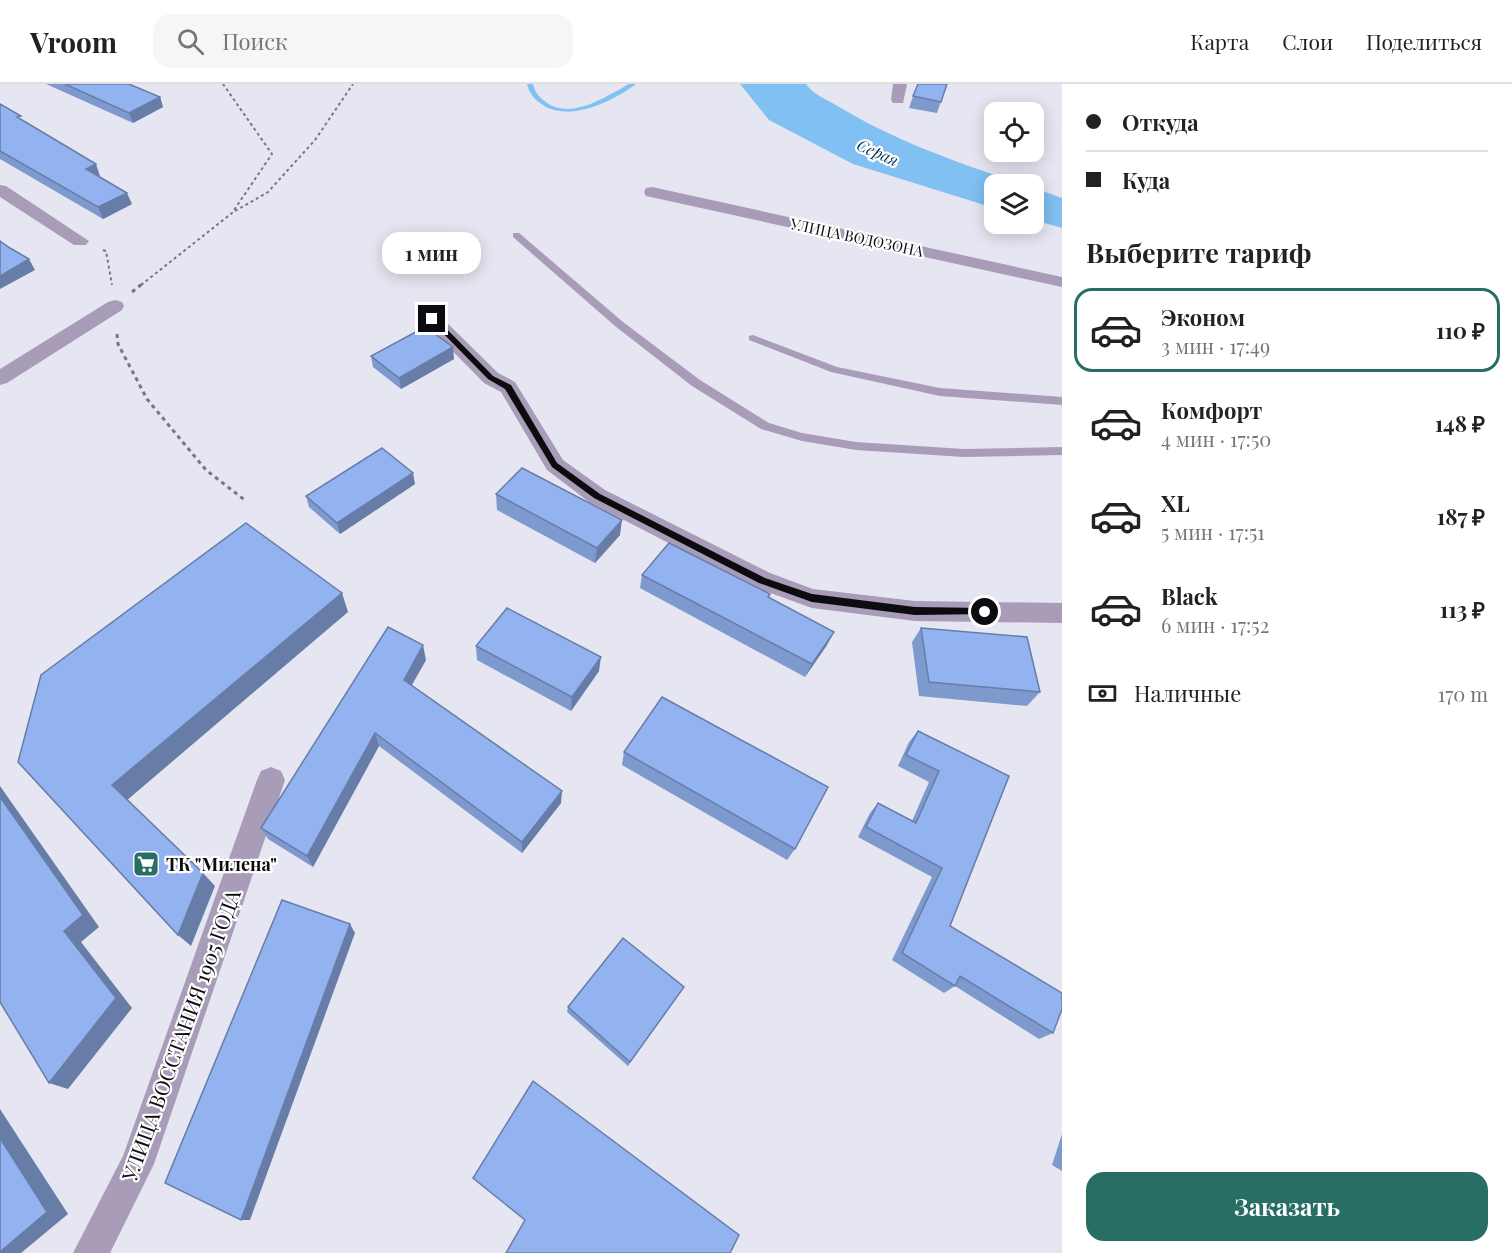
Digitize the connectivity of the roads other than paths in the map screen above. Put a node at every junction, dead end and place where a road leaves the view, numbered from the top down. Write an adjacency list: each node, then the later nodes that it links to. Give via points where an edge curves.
1 (900, 84): 2 (street)
2 (898, 100)
3 (0, 190): 6 (street)
4 (652, 192): 7 (street, УЛИЦА ВОДОЗОНА)
5 (516, 235): 13 (lane, via 619,324 688,377 765,426 856,446 964,453)
6 (80, 241)
7 (1062, 282)
8 (115, 306): 11 (street)
9 (432, 319): 14 (street, via 490,378 508,387 555,465 597,496 762,580 812,598 915,611)
10 (753, 338): 12 (lane, via 835,370 939,392)
11 (0, 378)
12 (1062, 401)
13 (1062, 451)
14 (1062, 614)
15 (271, 780): 16 (street, УЛИЦА ВОССТАНИЯ 1905 ГОДА, via 137,1164)
16 (91, 1253)

